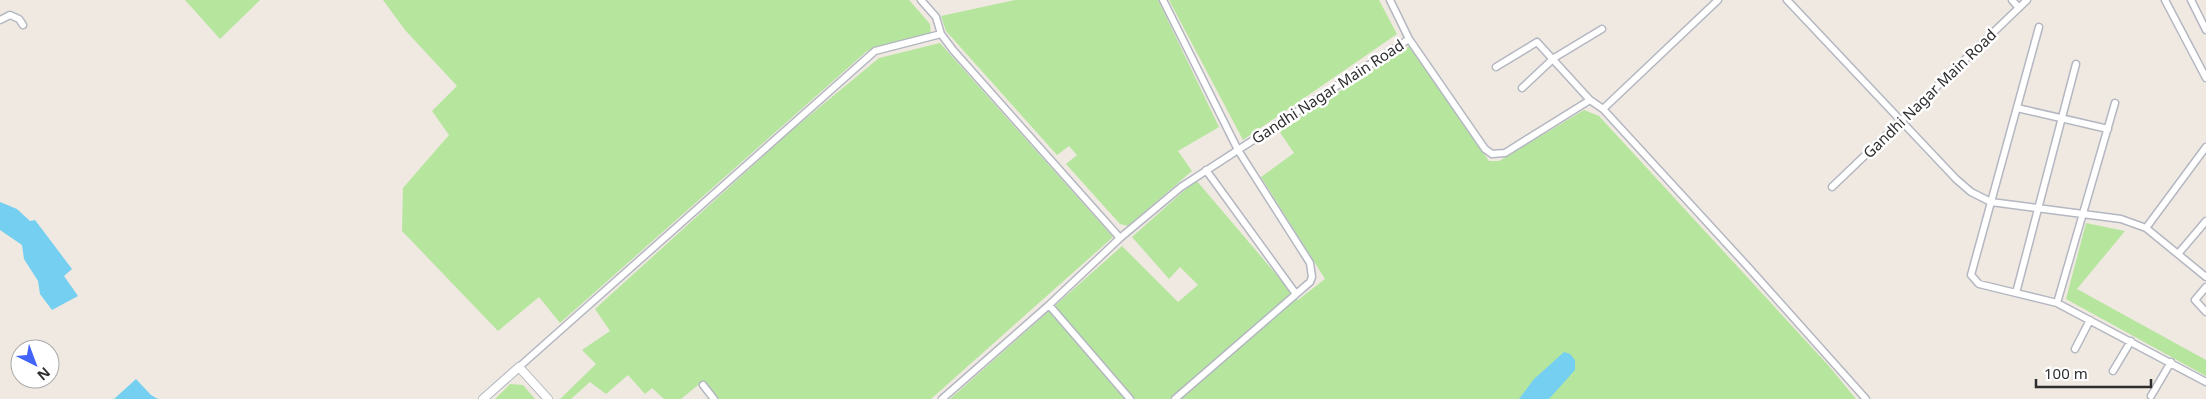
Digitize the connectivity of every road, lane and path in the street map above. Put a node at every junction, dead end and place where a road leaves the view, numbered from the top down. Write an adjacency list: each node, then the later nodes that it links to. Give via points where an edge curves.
1 (921, 0): 16 (street, via 936,17)
2 (1163, 0): 31 (street)
3 (1390, 0): 17 (street)
4 (1787, 0): 28 (street)
5 (2012, 0): 10 (street)
6 (2027, 0): 10 (street, Gandhi Nagar Main Road)
7 (2165, 0): 21 (street)
8 (2191, 0): 15 (street)
9 (1716, 1): 26 (street)
10 (2019, 8): 28 (street, Gandhi Nagar Main Road)
11 (0, 20): 12 (street, via 10,15)
12 (23, 25)
13 (2039, 26): 25 (street)
14 (1602, 30): 18 (street)
15 (2206, 30)
16 (941, 34): 39 (street); 52 (street, via 875,52)
17 (1409, 39): 23 (street, Gandhi Nagar Main Road, via 1485,149 1492,154 1505,154); 31 (street, Gandhi Nagar Main Road)
18 (1554, 58): 20 (street, via 1537,42); 22 (street); 23 (street)
19 (2076, 64): 27 (street)
20 (1496, 67)
21 (2206, 78)
22 (1522, 88)
23 (1590, 100): 26 (street)
24 (2115, 102): 29 (street)
25 (2017, 108): 27 (street); 34 (street)
26 (1602, 109): 63 (street)
27 (2062, 119): 29 (street); 35 (street)
28 (1901, 121): 33 (street, Gandhi Nagar Main Road); 34 (street, via 1956,179 1971,192)
29 (2108, 129): 36 (street)
30 (2206, 148): 38 (street)
31 (1238, 150): 32 (street, Gandhi Nagar Main Road); 44 (street, via 1310,263 1310,282)
32 (1206, 170): 39 (street, Gandhi Nagar Main Road); 44 (street)
33 (1832, 187)
34 (1991, 202): 35 (street); 43 (street, via 1971,275 1979,284)
35 (2040, 207): 36 (street); 43 (street)
36 (2084, 214): 38 (street, via 2121,219); 45 (street)
37 (2206, 221): 40 (street)
38 (2146, 228): 40 (street)
39 (1120, 238): 46 (street, Gandhi Nagar Main Road)
40 (2178, 254): 41 (street)
41 (2206, 276)
42 (2206, 287): 47 (street, via 2195,300)
43 (2016, 293): 45 (street)
44 (1296, 294): 62 (street)
45 (2057, 303): 48 (street)
46 (1049, 305): 60 (street, Gandhi Nagar Main Road); 61 (street)
47 (2206, 312)
48 (2090, 320): 49 (street); 50 (street)
49 (2131, 341): 51 (street); 53 (street)
50 (2075, 349)
51 (2171, 362): 54 (street); 56 (street)
52 (520, 366): 57 (street); 58 (street)
53 (2113, 371)
54 (2206, 382)
55 (702, 386): 59 (street)
56 (2151, 396)
57 (483, 399)
58 (548, 399)
59 (714, 399)
60 (942, 399)
61 (1130, 399)
62 (1175, 399)
63 (1866, 399)

